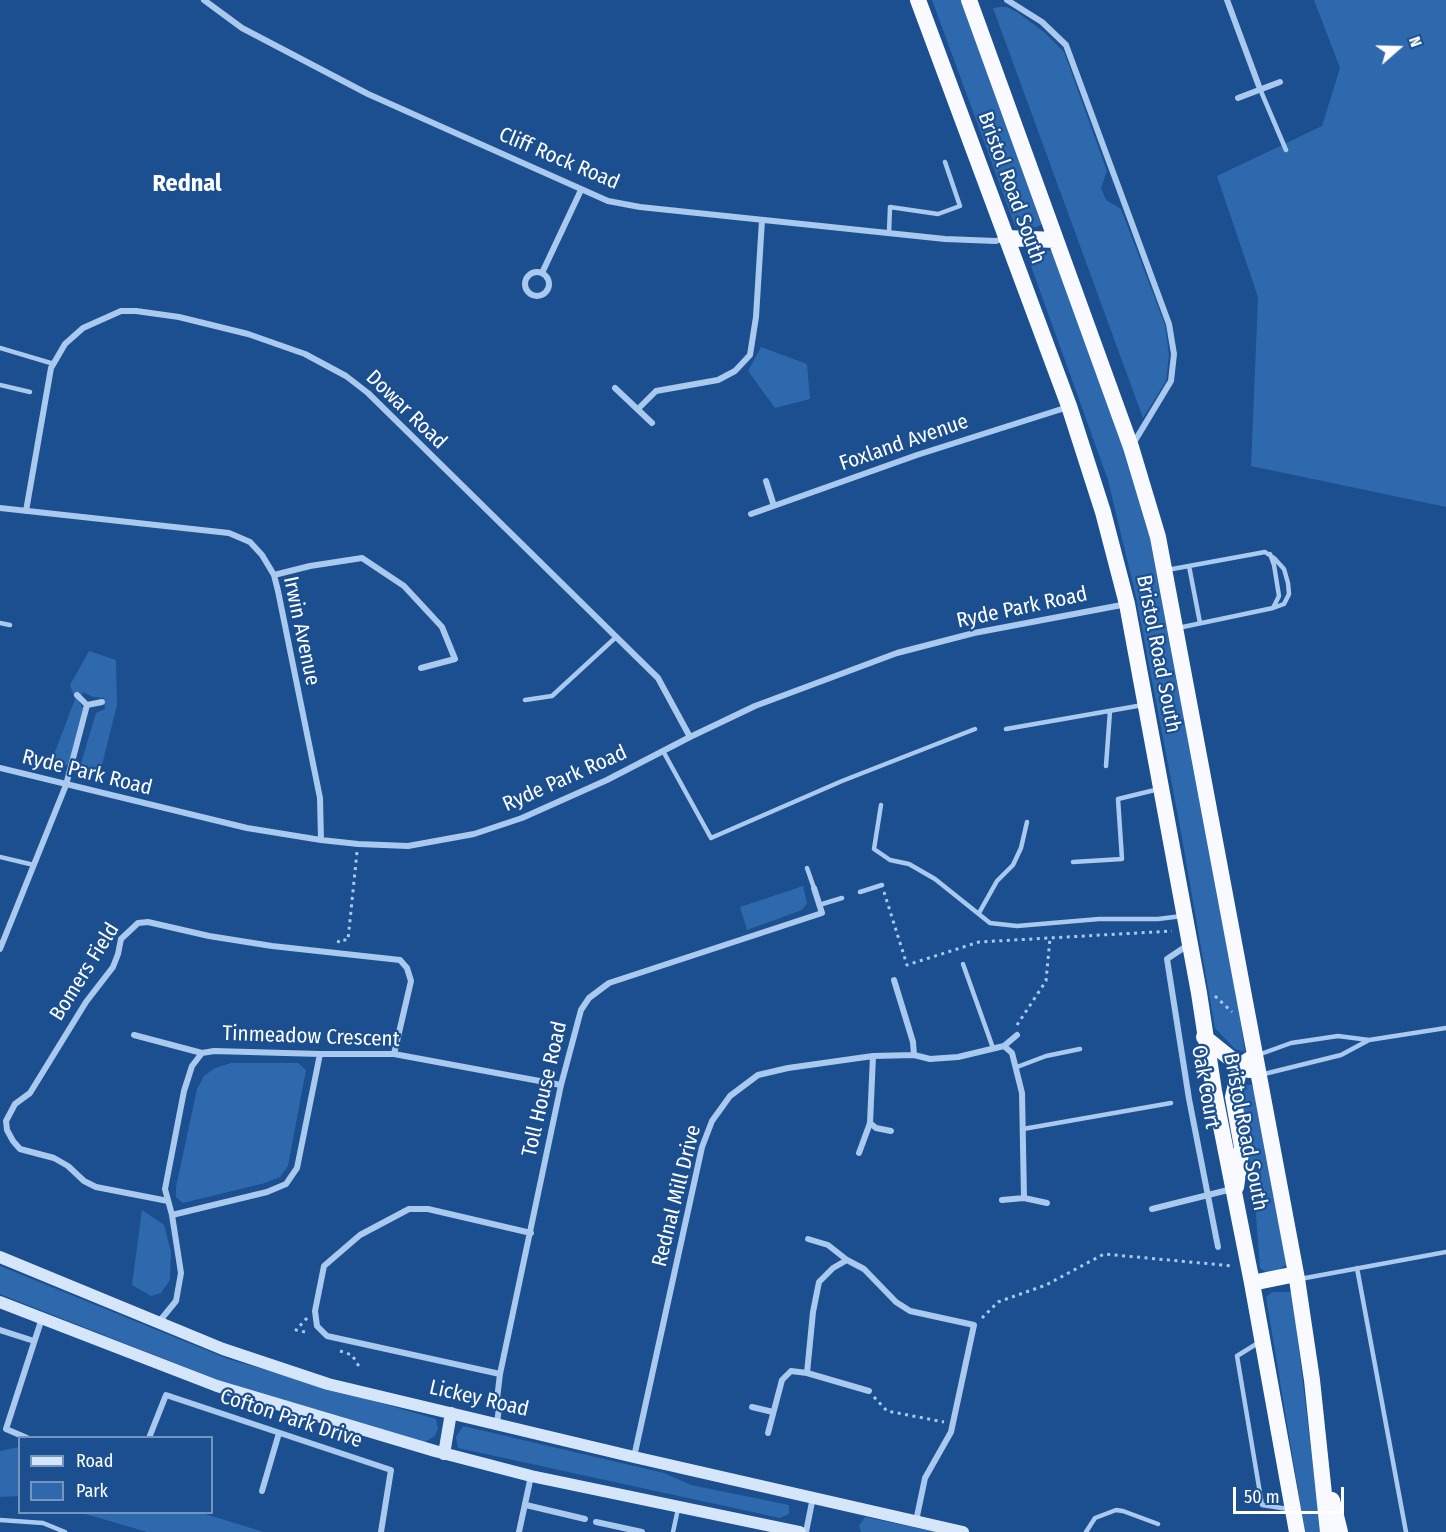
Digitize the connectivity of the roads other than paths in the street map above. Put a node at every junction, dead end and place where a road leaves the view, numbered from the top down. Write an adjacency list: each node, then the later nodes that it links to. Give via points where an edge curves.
1 (204, 0): 11 (street, Cliff Rock Road, via 242,28 368,94)
2 (918, 0): 14 (highway, Bristol Road South)
3 (969, 0): 15 (highway, Bristol Road South)
4 (1007, 0): 25 (street, via 1042,22 1066,45 1168,324 1174,354 1171,381)
5 (1227, 0): 7 (street)
6 (1280, 82): 7 (street)
7 (1260, 89): 8 (street); 9 (lane)
8 (1238, 98)
9 (1287, 150)
10 (945, 162): 13 (lane, via 960,206 938,214 891,207)
11 (581, 190): 12 (street, Cliff Rock Road, via 608,201 640,207); 16 (street)
12 (762, 220): 13 (street, Cliff Rock Road); 23 (street, via 750,355 735,371 718,380 656,391)
13 (889, 233): 14 (street, Cliff Rock Road, via 945,239)
14 (1006, 238): 15 (highway); 22 (highway, Bristol Road South)
15 (1055, 240): 25 (highway, Bristol Road South)
16 (542, 273)
17 (0, 348): 18 (lane)
18 (54, 364): 29 (street, Dowar Road); 41 (street, Dowar Road, via 64,344 83,328 121,310 223,327 305,354 368,393)
19 (0, 385): 21 (lane)
20 (615, 388): 23 (street)
21 (30, 392)
22 (1069, 406): 27 (street, Foxland Avenue); 35 (highway, Bristol Road South)
23 (639, 409): 24 (street)
24 (652, 423)
25 (1131, 447): 33 (highway, Bristol Road South)
26 (766, 481): 27 (street)
27 (774, 506): 30 (street, Foxland Avenue)
28 (0, 508): 29 (street, Irwin Avenue)
29 (26, 511): 34 (street, Irwin Avenue, via 229,533 250,542)
30 (751, 514)
31 (1270, 554): 32 (lane); 36 (lane, via 1279,596); 36 (lane, via 1284,569 1289,594 1284,604)
32 (1189, 566): 33 (lane); 38 (lane)
33 (1164, 571): 40 (highway, Bristol Road South)
34 (274, 575): 42 (street, via 362,558 404,585 442,627 455,659); 59 (street, Irwin Avenue, via 320,798)
35 (1127, 604): 46 (highway, Bristol Road South); 51 (street, Ryde Park Road, via 974,633 897,653 787,693)
36 (1273, 608): 38 (lane)
37 (0, 623): 39 (lane)
38 (1200, 623): 40 (lane)
39 (10, 625)
40 (1175, 629): 87 (highway, Bristol Road South)
41 (615, 638): 44 (lane, via 552,696); 51 (street, Dowar Road, via 658,678)
42 (421, 668)
43 (77, 694): 47 (street)
44 (525, 700)
45 (102, 702): 47 (street)
46 (1146, 704): 48 (lane); 56 (highway, Bristol Road South)
47 (87, 705): 55 (street)
48 (1110, 711): 50 (lane); 53 (lane)
49 (975, 729): 52 (lane, via 711,838)
50 (1006, 729)
51 (690, 737): 52 (street, Ryde Park Road)
52 (663, 751): 59 (street, Ryde Park Road, via 576,795 502,825 447,840 408,846)
53 (1106, 766)
54 (0, 768): 55 (street, Ryde Park Road)
55 (66, 785): 59 (street, Ryde Park Road, via 247,828); 62 (street)
56 (1161, 789): 61 (lane, via 1118,799 1122,859); 70 (highway, Bristol Road South)
57 (880, 805): 69 (lane, via 874,849 935,879)
58 (1027, 822): 69 (lane, via 1014,865 997,881)
59 (321, 840)
60 (0, 857): 62 (lane)
61 (1073, 862)
62 (34, 865): 71 (street)
63 (807, 868): 65 (lane)
64 (882, 885): 66 (lane)
65 (814, 888): 68 (street)
66 (860, 892)
67 (842, 897): 68 (lane)
68 (819, 905): 91 (street, Toll House Road, via 822,913 609,983 589,998 581,1010)
69 (979, 914): 70 (lane, via 990,923 1017,926 1158,919)
70 (1187, 930): 77 (highway, Bristol Road South); 98 (street, Oak Court, via 1167,959)
71 (0, 949)
72 (963, 964): 80 (lane)
73 (894, 980): 85 (street)
74 (1446, 1028): 78 (lane)
75 (134, 1035): 82 (street, Tinmeadow Crescent)
76 (1017, 1035): 79 (street)
77 (1204, 1036): 88 (highway); 97 (highway, Bristol Road South)
78 (1369, 1040): 87 (lane, via 1338,1036 1291,1043); 90 (lane, via 1341,1055)
79 (1004, 1046): 80 (street, Rednal Mill Drive); 89 (street, via 1012,1053)
80 (993, 1048): 85 (street, Rednal Mill Drive, via 958,1057 930,1059)
81 (1080, 1049): 89 (lane)
82 (202, 1053): 83 (street, Tinmeadow Crescent); 101 (street, Tinmeadow Crescent, via 192,1066 184,1090 165,1189)
83 (320, 1054): 84 (street, Tinmeadow Crescent); 104 (street, via 297,1168 286,1184)
84 (394, 1054): 91 (street, Tinmeadow Crescent); 101 (street, Bomers Field, via 411,981 400,960 272,946 138,923 121,939 112,967 30,1093 15,1104 6,1121 7,1130 20,1149 54,1158 96,1187)
85 (914, 1055): 86 (street, Rednal Mill Drive)
86 (873, 1056): 93 (street); 132 (street, Rednal Mill Drive, via 758,1075 729,1096 712,1120 702,1147)
87 (1255, 1056): 88 (highway); 90 (highway, Bristol Road South)
88 (1240, 1066): 90 (highway); 97 (highway, via 1233,1097 1242,1147)
89 (1017, 1067): 94 (street)
90 (1258, 1075): 113 (highway, Bristol Road South)
91 (561, 1085): 105 (street, Toll House Road)
92 (1171, 1103): 94 (lane)
93 (870, 1123): 95 (street); 96 (street)
94 (1023, 1129): 99 (street)
95 (891, 1131)
96 (859, 1153)
97 (1233, 1194): 98 (street); 112 (highway, Bristol Road South)
98 (1207, 1195): 103 (street); 107 (street, Oak Court)
99 (1024, 1198): 100 (street); 102 (street)
100 (1002, 1200)
101 (168, 1201): 104 (street, Tinmeadow Crescent)
102 (1047, 1203)
103 (1152, 1209)
104 (172, 1215): 116 (street, Tinmeadow Crescent, via 181,1273 176,1301)
105 (531, 1233): 121 (street, Toll House Road); 121 (street, via 428,1209 409,1209 360,1235 324,1266 315,1311 317,1326 327,1336)
106 (808, 1239): 110 (street, via 828,1245)
107 (1218, 1247)
108 (1446, 1252): 111 (lane)
109 (0, 1257): 116 (main road, Lickey Road)
110 (847, 1260): 120 (street, via 819,1282); 142 (street, via 864,1269 910,1311 974,1325 951,1432 925,1478)
111 (1357, 1268): 113 (lane); 157 (lane)
112 (1250, 1275): 113 (highway); 119 (highway, Bristol Road South)
113 (1297, 1276): 133 (highway, Bristol Road South)
114 (0, 1302): 115 (main road)
115 (42, 1318): 118 (street); 131 (main road, via 217,1386)
116 (157, 1323): 125 (main road, Lickey Road, via 328,1384)
117 (0, 1330): 118 (street)
118 (34, 1341): 129 (street, via 6,1430)
119 (1262, 1341): 139 (highway, Bristol Road South); 139 (lane, via 1237,1356 1262,1505)
120 (807, 1373): 122 (street); 124 (street, via 791,1371 782,1380)
121 (500, 1374): 126 (street, Toll House Road)
122 (869, 1391)
123 (752, 1407): 124 (street)
124 (773, 1412): 128 (street)
125 (451, 1413): 126 (main road, Lickey Road); 131 (main road)
126 (497, 1424): 132 (main road, Lickey Road)
127 (279, 1433): 130 (street, Cofton Park Drive, via 166,1395); 135 (street); 146 (street, Cofton Park Drive, via 391,1470)
128 (768, 1433)
129 (24, 1436)
130 (149, 1436)
131 (444, 1454): 134 (main road)
132 (634, 1457): 136 (main road, Lickey Road)
133 (1321, 1468): 155 (highway, Bristol Road South); 156 (highway)
134 (531, 1476): 137 (street); 138 (main road)
135 (262, 1491)
136 (813, 1497): 142 (main road, Lickey Road); 151 (street)
137 (526, 1505): 140 (street); 147 (street)
138 (678, 1507): 149 (lane); 150 (main road)
139 (1293, 1510): 154 (highway, Bristol Road South)
140 (585, 1519)
141 (0, 1520): 145 (lane, via 43,1524)
142 (916, 1521): 152 (main road, Lickey Road)
143 (596, 1522): 148 (street)
144 (1158, 1524): 153 (lane, via 1116,1510 1095,1518)
145 (64, 1532)
146 (381, 1532)
147 (519, 1532)
148 (642, 1532)
149 (673, 1532)
150 (800, 1532)
151 (806, 1532)
152 (963, 1532)
153 (1086, 1532)
154 (1297, 1532)
155 (1328, 1532)
156 (1340, 1532)
157 (1406, 1532)

